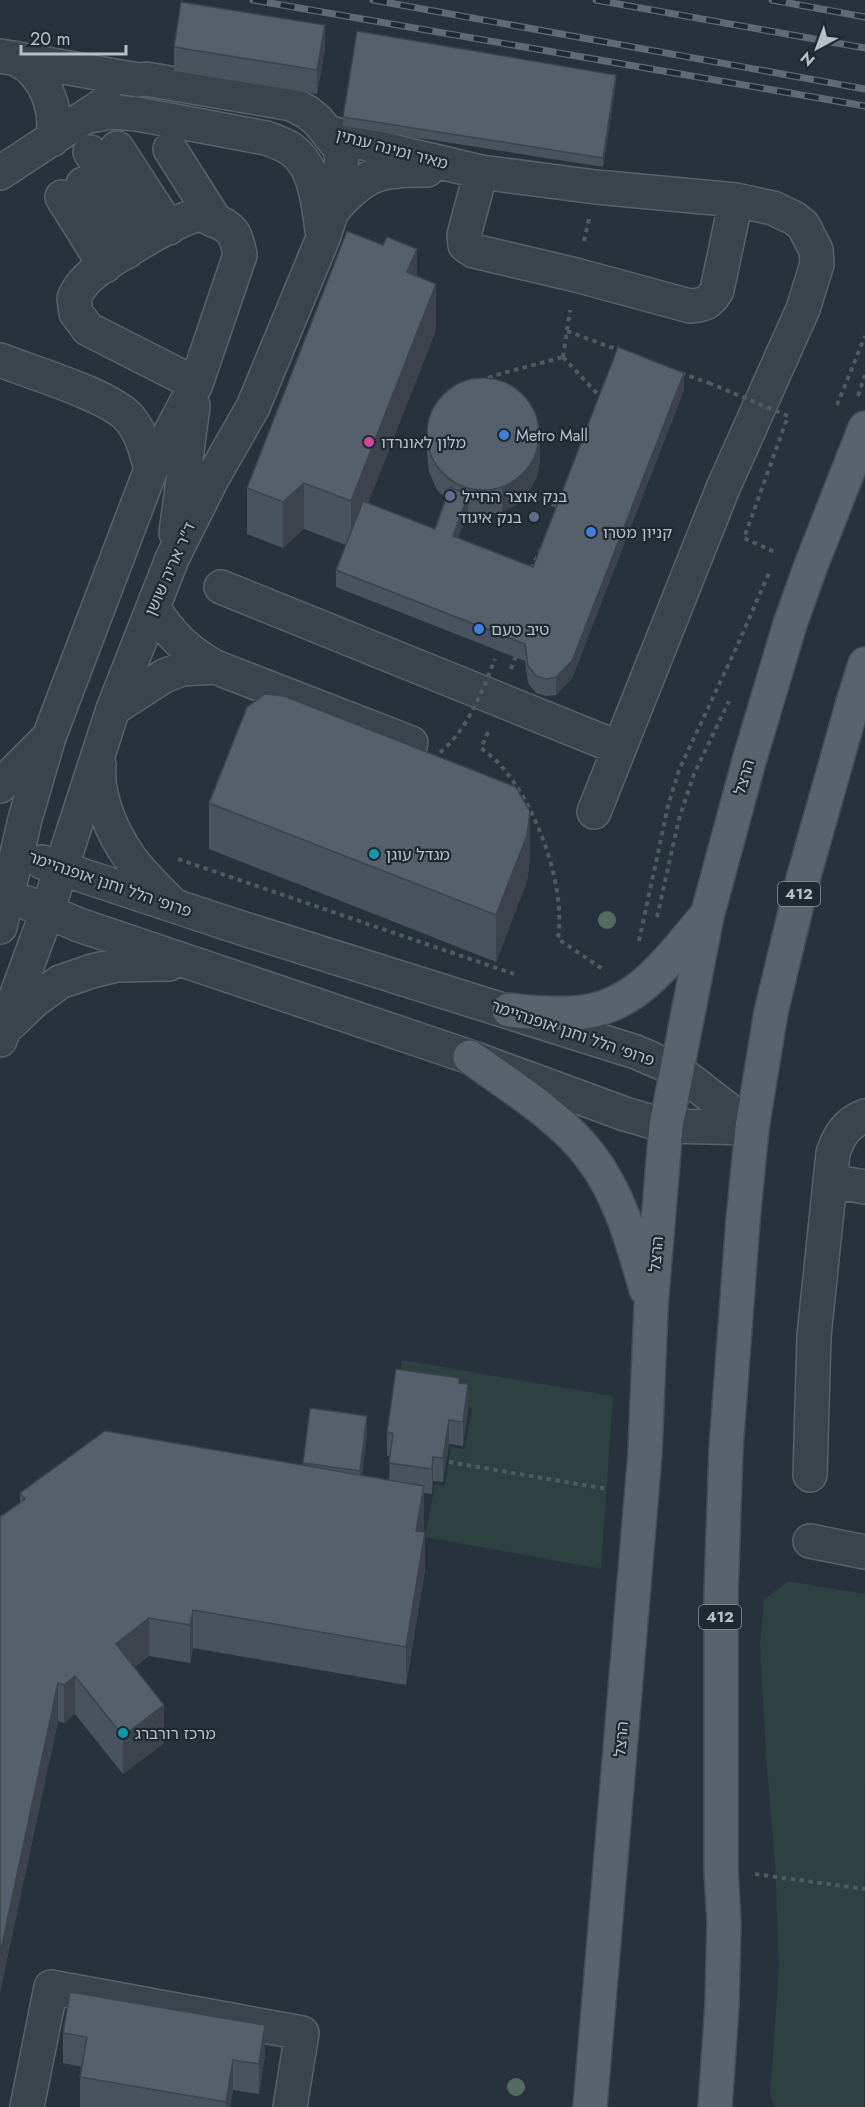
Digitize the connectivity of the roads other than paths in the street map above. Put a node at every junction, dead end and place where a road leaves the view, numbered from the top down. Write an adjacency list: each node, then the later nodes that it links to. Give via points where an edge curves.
1 (7, 57): 2 (street, מאיר ומינה ענתין); 5 (street, via 30,68 43,85 55,120)
2 (138, 80): 3 (street, ד"ר אריה שושן); 4 (street, מאיר ומינה ענתין, via 292,104)
3 (90, 116): 5 (street, ד"ר אריה שושן); 9 (street, ד"ר אריה שושן, via 111,112 137,114 266,138 283,145 303,162)
4 (328, 132): 6 (street, מאיר ומינה ענתין); 9 (street, ד"ר אריה שושן, via 342,159)
5 (52, 140): 7 (street, ד"ר אריה שושן)
6 (475, 171): 8 (street, מאיר ומינה ענתין); 8 (street, via 464,235 465,245 474,251 690,306 711,300 717,290); 9 (street, via 387,171 360,183)
7 (0, 173)
8 (736, 200): 23 (street, מאיר ומינה ענתין, via 773,208 803,225 816,250 817,264 812,285 723,488)
9 (328, 224): 15 (street, ד"ר אריה שושן, via 253,406)
10 (149, 243): 10 (street, via 131,151); 10 (street, via 63,198); 12 (street, via 74,298 76,313 88,329); 12 (street, via 225,224 237,240 240,255)
11 (0, 360): 14 (street, via 99,398 124,413 144,442)
12 (196, 384): 14 (street); 15 (street)
13 (865, 428): 32 (main road, הרצל, via 790,624)
14 (151, 470): 21 (street)
15 (172, 559): 17 (street, ד"ר אריה שושן)
16 (221, 587): 23 (street)
17 (153, 607): 19 (street, via 173,636); 20 (street, ד"ר אריה שושן)
18 (865, 664): 41 (main road, 412, via 783,956)
19 (215, 667): 20 (street, via 182,669 164,676); 24 (street)
20 (113, 709): 22 (street, ד"ר אריה שושן)
21 (50, 737): 25 (street); 27 (street)
22 (101, 748): 28 (street, ד"ר אריה שושן); 30 (street, via 99,781 110,818 129,857)
23 (619, 748): 26 (street)
24 (419, 752)
25 (0, 786)
26 (594, 812)
27 (8, 848): 28 (street, פרופ׳ הלל וחנן אופנהיימר); 29 (street)
28 (61, 870): 30 (street, פרופ׳ הלל וחנן אופנהיימר); 31 (street, ד"ר אריה שושן)
29 (4, 893): 31 (street); 33 (street)
30 (175, 906): 35 (street, פרופ׳ הלל וחנן אופנהיימר)
31 (47, 912): 34 (street); 36 (street, ד"ר אריה שושן)
32 (706, 916): 35 (main road, via 654,977 613,1003 586,1012); 38 (main road, הרצל)
33 (0, 927)
34 (193, 964): 36 (street, via 117,965 60,982 34,1001); 37 (street)
35 (509, 1010): 38 (street, פרופ׳ הלל וחנן אופנהיימר, via 636,1052)
36 (3, 1034)
37 (470, 1057): 40 (street); 44 (main road, via 556,1122 591,1156 631,1237)
38 (677, 1070): 40 (main road, הרצל); 41 (street, פרופ׳ הלל וחנן אופנהיימר)
39 (865, 1116): 42 (street, via 852,1122 837,1140)
40 (666, 1126): 41 (street); 44 (main road, הרצל)
41 (752, 1128): 49 (main road, 412, via 726,1449 720,1594 724,1922)
42 (830, 1181): 43 (street); 45 (street, via 814,1336)
43 (865, 1186)
44 (651, 1307): 48 (main road, הרצל, via 645,1453)
45 (810, 1475)
46 (810, 1540): 47 (street)
47 (865, 1552)
48 (594, 2070): 52 (main road); 53 (main road, הרצל)
49 (721, 2098)
50 (27, 2107): 51 (street, via 51,1987 302,2033)
51 (290, 2107)
52 (576, 2107)
53 (590, 2107)

